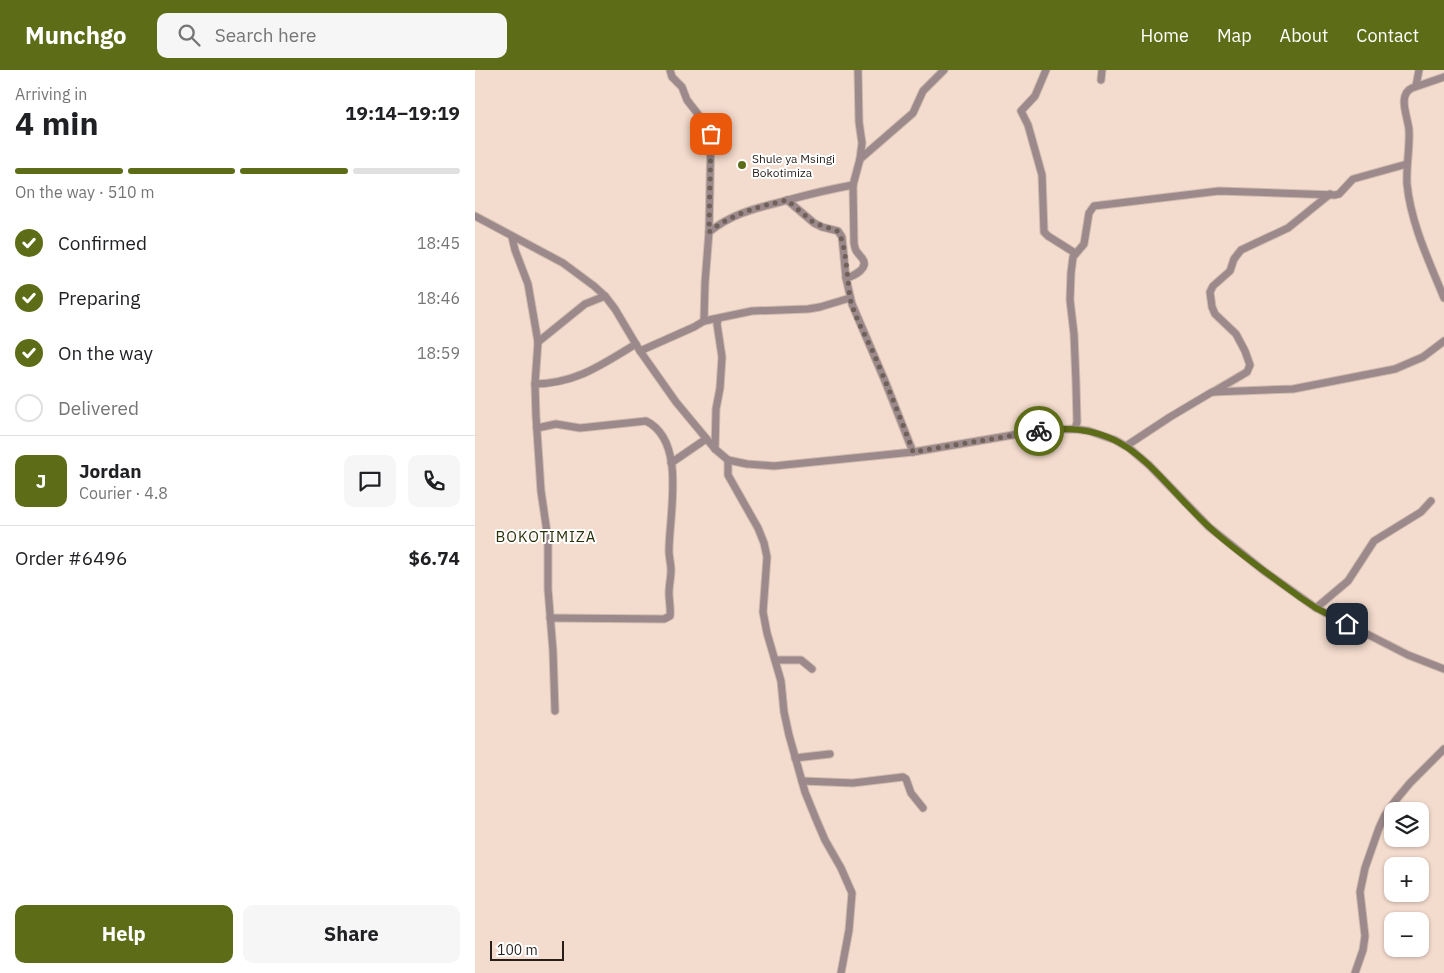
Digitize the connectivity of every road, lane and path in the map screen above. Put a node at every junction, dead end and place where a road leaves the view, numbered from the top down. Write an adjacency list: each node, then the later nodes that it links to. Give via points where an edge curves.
1 (669, 70): 16 (street, via 711,134)
2 (858, 70): 10 (street)
3 (944, 70): 10 (street, via 923,91 913,113)
4 (1046, 70): 18 (street, via 1035,96 1021,111 1042,175 1044,232)
5 (1102, 70): 8 (street)
6 (1419, 70): 9 (street)
7 (1444, 77): 9 (street)
8 (1101, 80)
9 (1416, 86): 11 (street, via 1407,90 1404,98 1409,132)
10 (860, 159): 12 (street)
11 (1407, 164): 13 (street, via 1360,176 1339,194); 22 (street, via 1407,184 1416,225)
12 (853, 185): 14 (street); 19 (street, via 854,248 864,262 858,273)
13 (1330, 194): 18 (street, via 1219,192 1098,204 1091,208 1084,244); 29 (street, via 1288,228 1241,250 1230,271 1213,286 1210,292 1215,314 1236,334 1250,365 1247,372)
14 (787, 200): 16 (street, via 751,208); 19 (street, via 814,223 840,234)
15 (475, 216): 17 (street)
16 (709, 232): 24 (street)
17 (513, 237): 20 (street, via 563,264); 25 (street, via 532,300)
18 (1075, 253): 31 (street, via 1070,293 1076,384)
19 (846, 278): 21 (street)
20 (605, 296): 25 (street, via 585,304); 27 (street)
21 (850, 298): 23 (street, via 807,309 752,311); 35 (street)
22 (1444, 298)
23 (718, 318): 24 (street); 34 (street, via 723,357)
24 (704, 321): 27 (street)
25 (538, 342): 28 (street)
26 (1444, 342): 29 (street, via 1423,358 1395,369 1293,389)
27 (638, 348): 28 (street, via 583,375 560,382); 32 (street)
28 (535, 384): 30 (street)
29 (1213, 392): 33 (street)
30 (537, 428): 37 (street, via 559,424 580,428 646,421 663,436); 40 (street, via 548,539)
31 (1075, 429): 33 (street, via 1089,431); 35 (street, via 1042,430)
32 (706, 439): 34 (street); 37 (street)
33 (1126, 446): 39 (street, via 1209,527)
34 (715, 449): 36 (street)
35 (913, 452): 36 (street, via 774,466)
36 (729, 460): 41 (street, via 728,476 764,543 767,557 763,612)
37 (671, 463): 40 (street, via 670,616 664,619)
38 (1431, 501): 39 (street, via 1421,512 1374,541 1348,581)
39 (1316, 608): 43 (street, via 1408,655)
40 (550, 618): 44 (street)
41 (776, 660): 42 (street, via 801,660); 47 (street, via 784,696 785,721)
42 (812, 669)
43 (1444, 669)
44 (555, 711)
45 (1444, 749): 51 (street, via 1395,801 1379,828 1360,892 1365,936)
46 (830, 754): 47 (street)
47 (795, 758): 48 (street)
48 (802, 781): 49 (street, via 853,783 903,777); 50 (street, via 825,840 852,893)
49 (923, 808)
50 (841, 973)
51 (1355, 973)

